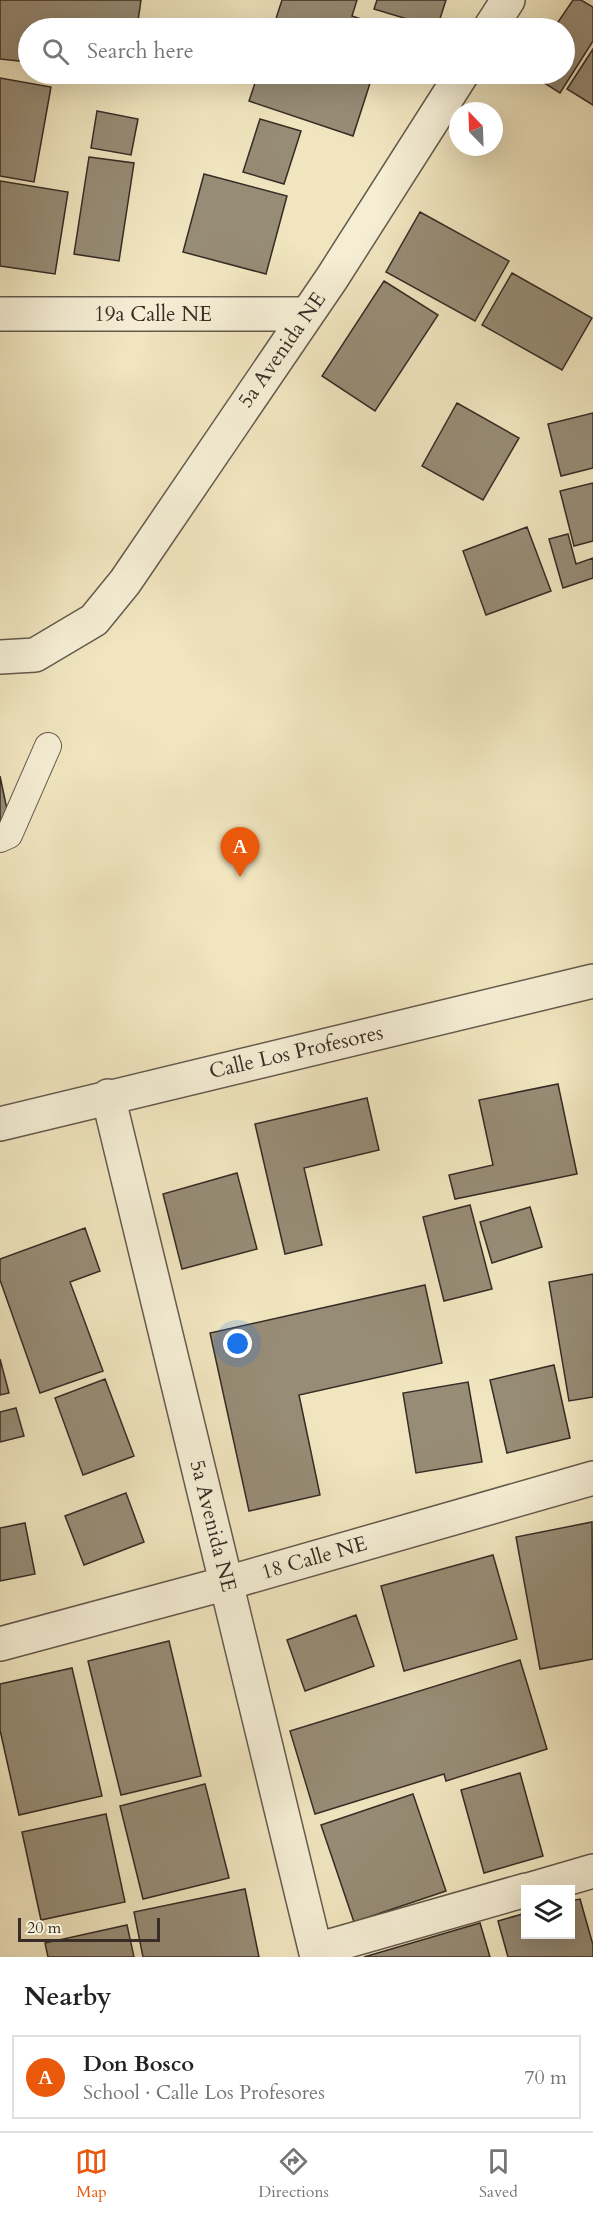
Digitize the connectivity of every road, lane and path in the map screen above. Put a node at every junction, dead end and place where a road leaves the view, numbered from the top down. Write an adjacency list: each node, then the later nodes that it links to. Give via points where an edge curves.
1 (508, 0): 2 (street)
2 (496, 18)
3 (456, 84): 5 (street, 5a Avenida NE)
4 (0, 314): 5 (street, 19a Calle NE)
5 (305, 314): 6 (street, 5a Avenida NE, via 125,582 94,621 35,655)
6 (0, 657)
7 (48, 746): 8 (lane, via 9,835)
8 (0, 839)
9 (593, 981): 10 (street, Calle Los Profesores)
10 (108, 1096): 11 (street, Calle Los Profesores); 13 (street, 5a Avenida NE)
11 (0, 1124)
12 (593, 1479): 13 (street, 18 Calle NE)
13 (227, 1583): 14 (street, 18 Calle NE); 18 (street, 5a Avenida NE)
14 (0, 1644)
15 (593, 1871): 16 (street)
16 (544, 1885)
17 (521, 1892): 18 (street)
18 (316, 1954)

